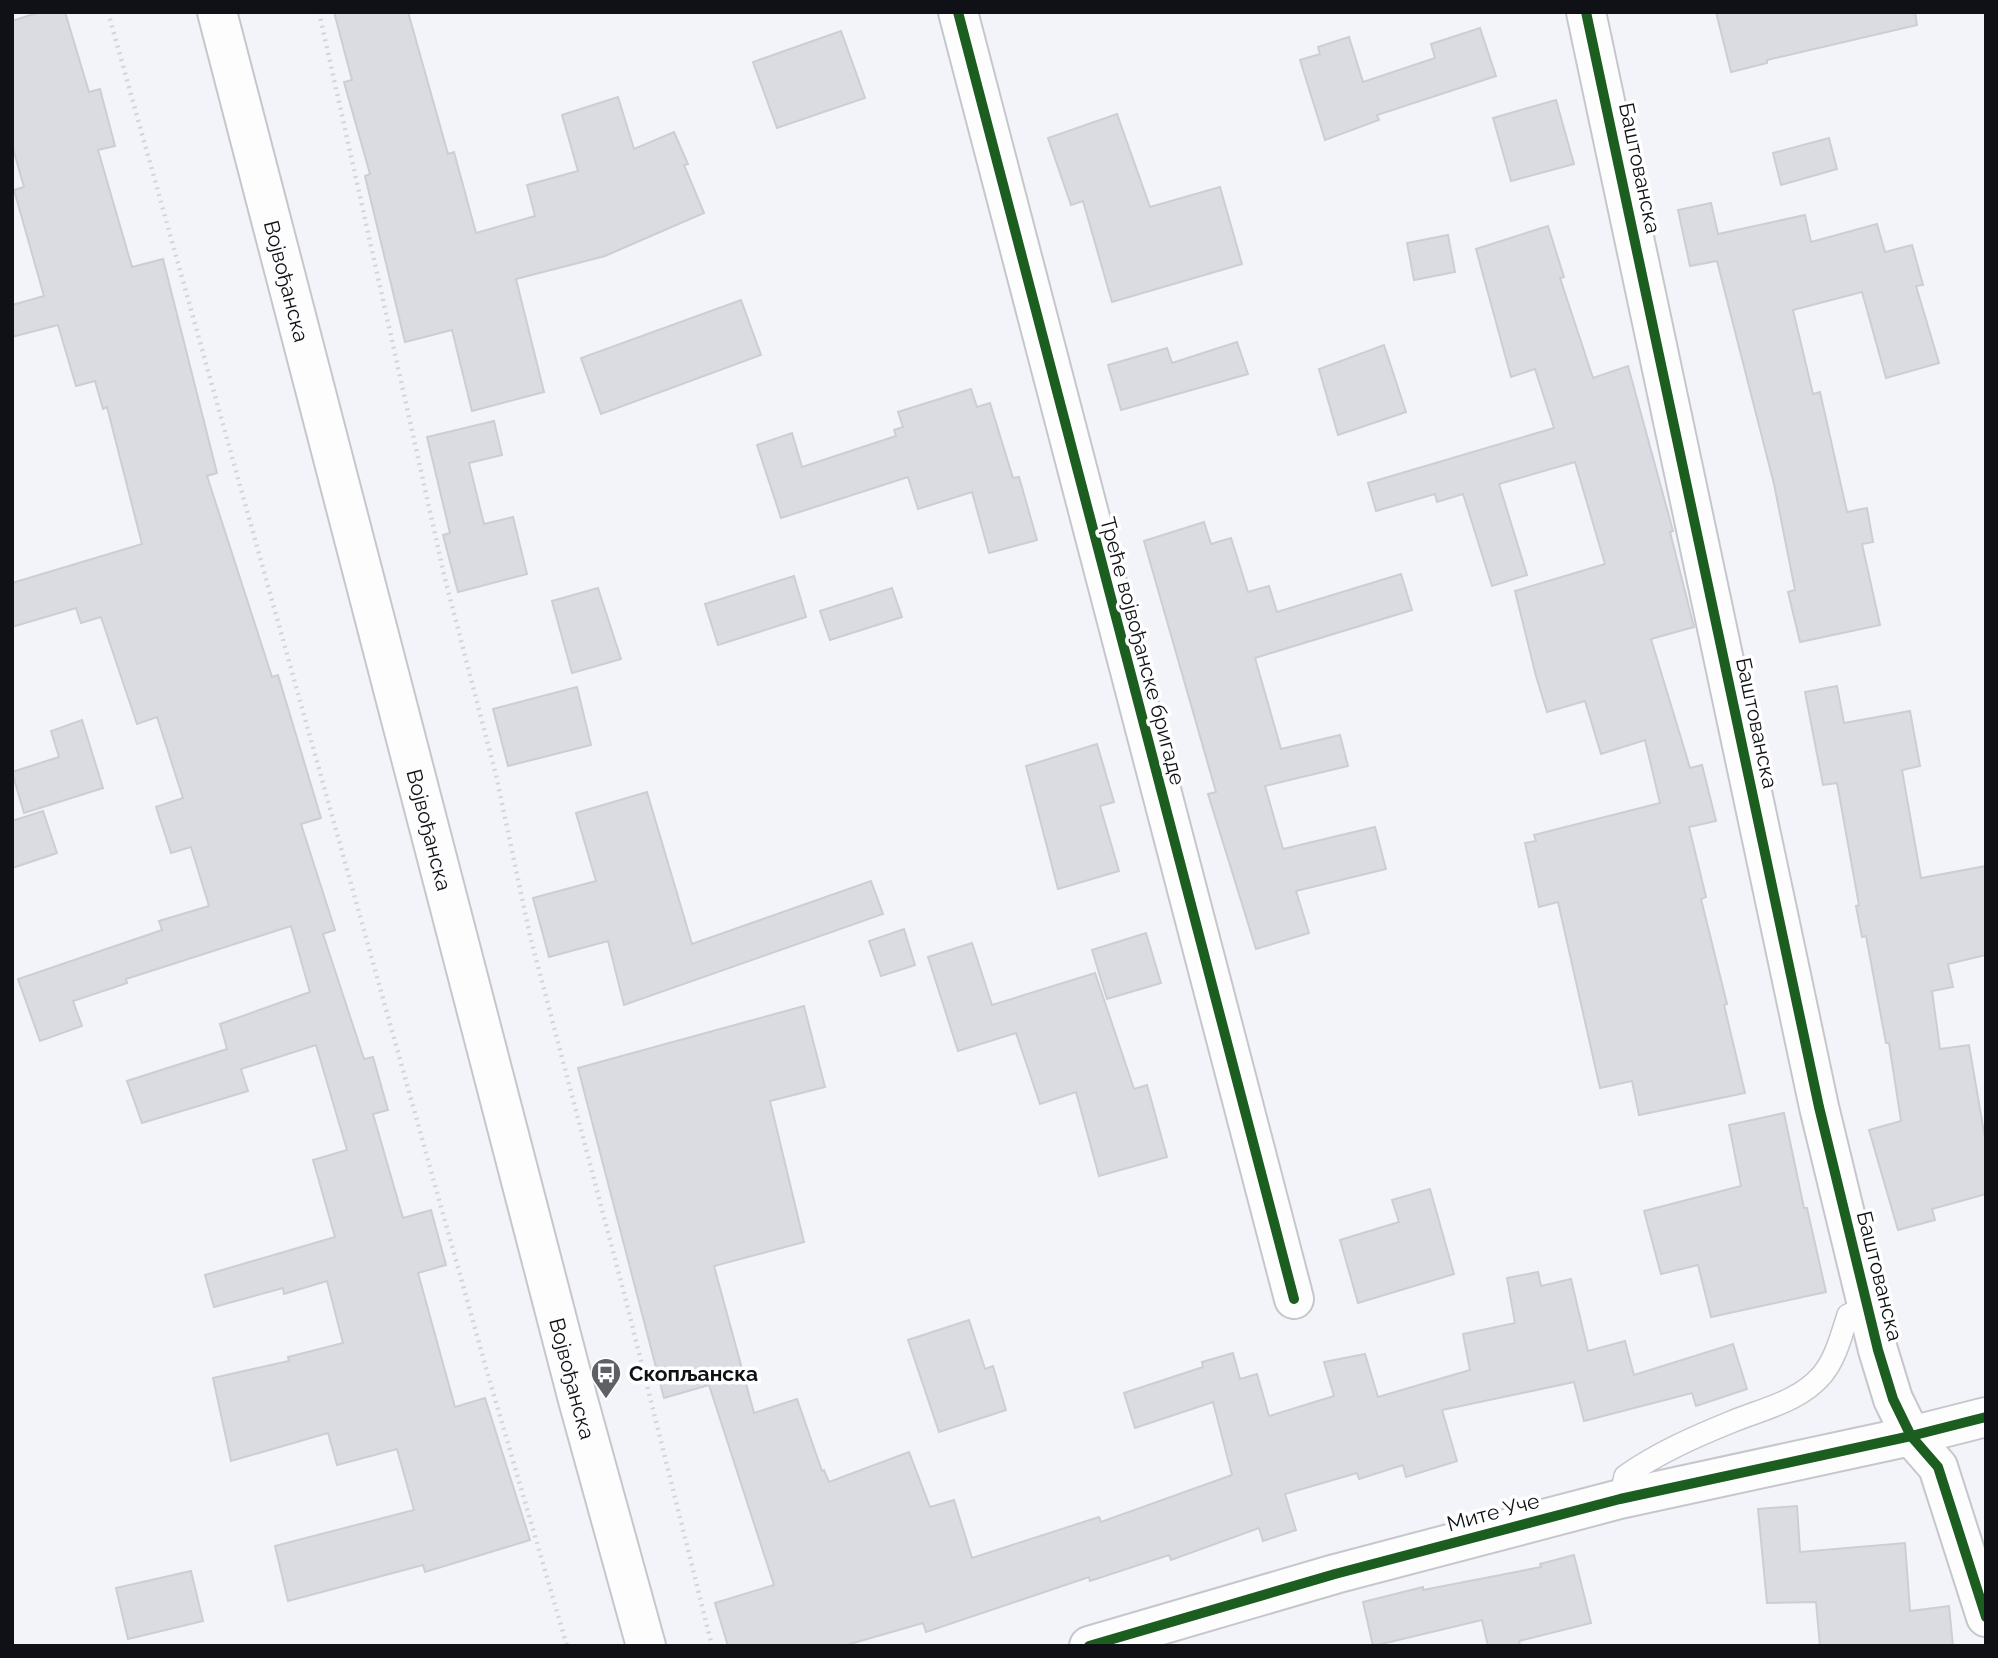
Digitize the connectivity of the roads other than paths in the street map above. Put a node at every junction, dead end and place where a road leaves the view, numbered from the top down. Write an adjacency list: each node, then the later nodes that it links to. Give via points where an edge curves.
1 (217, 12): 10 (street, Војвођанска)
2 (958, 12): 4 (street, Треће војвођанске бригаде)
3 (1586, 12): 5 (street, Баштованска, via 1816,1094)
4 (1294, 1299)
5 (1867, 1306): 7 (street, Баштованска, via 1893,1399); 8 (lane, via 1848,1315 1830,1364 1806,1389 1651,1458 1625,1476)
6 (1986, 1417): 7 (street, Мите Уче)
7 (1918, 1443): 8 (street, Мите Уче); 9 (street, Баштованска, via 1938,1467)
8 (1620, 1499): 11 (street, Мите Уче, via 1335,1574)
9 (1986, 1617)
10 (646, 1646)
11 (1089, 1646)

